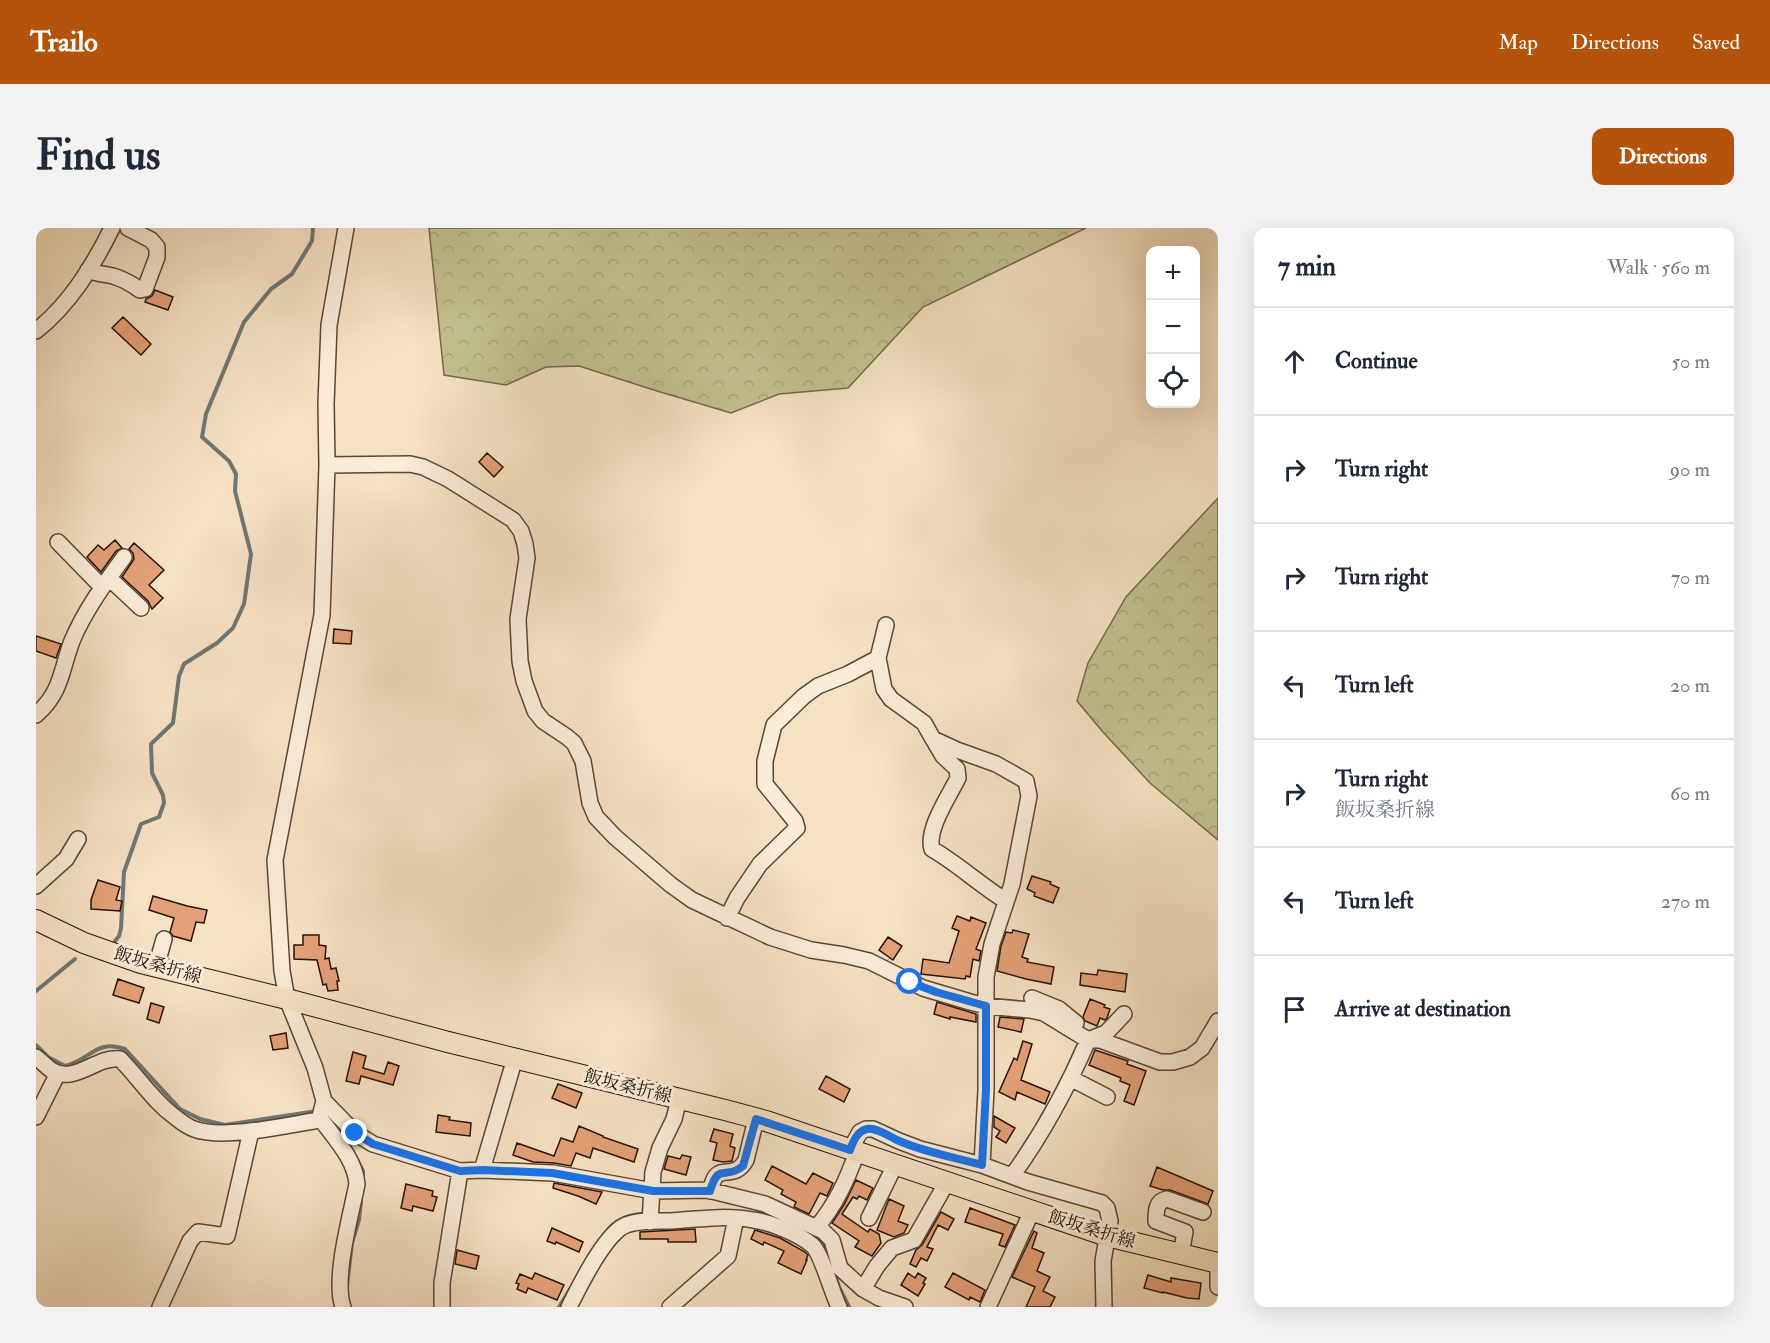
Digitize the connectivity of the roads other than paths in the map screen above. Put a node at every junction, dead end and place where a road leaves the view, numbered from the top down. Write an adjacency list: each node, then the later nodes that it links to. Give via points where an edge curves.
1 (112, 228): 4 (street)
2 (128, 228): 4 (street, via 157,247 145,289)
3 (346, 228): 6 (street, via 329,325)
4 (88, 270): 5 (street, via 62,307)
5 (36, 331)
6 (327, 465): 18 (street, via 423,467 513,520 521,531 527,558 518,619 520,662 535,711 574,743 583,761 592,811 603,826 671,885); 23 (street, via 322,615 275,860)
7 (58, 542): 9 (street)
8 (124, 557): 9 (street)
9 (105, 582): 10 (street); 13 (street, via 72,640 59,685)
10 (141, 608)
11 (886, 625): 12 (street)
12 (878, 657): 14 (street, via 884,689 891,699 924,723); 18 (street, via 818,686 774,725 765,761 765,784 797,828 760,864)
13 (36, 715)
14 (933, 739): 17 (street, via 957,769 958,778 932,830 932,849); 17 (street, via 996,764 1026,781 1029,796)
15 (78, 839): 16 (street, via 66,859)
16 (36, 886)
17 (1006, 901): 24 (street, via 992,944)
18 (727, 918): 24 (street, via 811,950 868,961 923,988)
19 (36, 920): 21 (main road, 飯坂桑折線, via 84,943)
20 (164, 939): 21 (street)
21 (156, 967): 23 (main road, 飯坂桑折線)
22 (1032, 998): 27 (street, via 1059,1009 1081,1028)
23 (287, 999): 29 (main road, 飯坂桑折線); 34 (street, via 315,1068)
24 (986, 1006): 27 (street, via 1044,1013); 40 (street)
25 (1124, 1014): 27 (street, via 1106,1033)
26 (1218, 1021): 27 (street, via 1202,1048 1173,1062 1160,1062 1100,1040)
27 (1088, 1040): 31 (street)
28 (36, 1057): 30 (street)
29 (515, 1058): 33 (main road, 飯坂桑折線); 41 (street)
30 (58, 1073): 35 (street); 37 (street, via 75,1073 120,1059 156,1100 195,1130)
31 (1071, 1079): 32 (street); 43 (street)
32 (1107, 1097)
33 (680, 1099): 36 (main road, 飯坂桑折線); 45 (street, via 660,1148 653,1172)
34 (322, 1111): 37 (street); 42 (street, via 373,1144); 60 (street, via 323,1122 356,1172 340,1270)
35 (36, 1117)
36 (756, 1119): 38 (main road, 飯坂桑折線); 46 (street, via 743,1166 718,1174)
37 (251, 1131): 59 (street, via 227,1236 198,1232 190,1241)
38 (853, 1151): 39 (main road, 飯坂桑折線); 40 (street, via 860,1132 873,1129 920,1149); 52 (street, via 841,1192)
39 (895, 1165): 44 (main road, 飯坂桑折線); 51 (street)
40 (982, 1165): 43 (street)
41 (483, 1170): 42 (street); 45 (street, via 552,1173)
42 (460, 1171): 61 (street, via 442,1283)
43 (1012, 1176): 53 (street, via 1102,1203 1110,1215)
44 (947, 1182): 47 (main road, 飯坂桑折線); 58 (street, via 914,1240 892,1248)
45 (653, 1191): 46 (street); 49 (street)
46 (710, 1191): 52 (street, via 765,1204)
47 (1032, 1211): 53 (main road, 飯坂桑折線); 66 (street)
48 (1203, 1212): 54 (street, via 1167,1199 1159,1203 1156,1221 1185,1232)
49 (650, 1215): 50 (street); 62 (street, via 615,1232)
50 (736, 1218): 52 (street); 63 (street, via 728,1256)
51 (869, 1218)
52 (818, 1236): 58 (street, via 832,1240 840,1268); 64 (street, via 819,1252)
53 (1107, 1236): 54 (main road, 飯坂桑折線); 67 (street)
54 (1181, 1254): 55 (main road, 飯坂桑折線)
55 (1218, 1263)
56 (1218, 1271): 57 (street)
57 (1218, 1287)
58 (863, 1289): 65 (street)
59 (160, 1307)
60 (343, 1307)
61 (442, 1307)
62 (570, 1307)
63 (670, 1307)
64 (838, 1307)
65 (905, 1307)
66 (988, 1307)
67 (1104, 1307)

